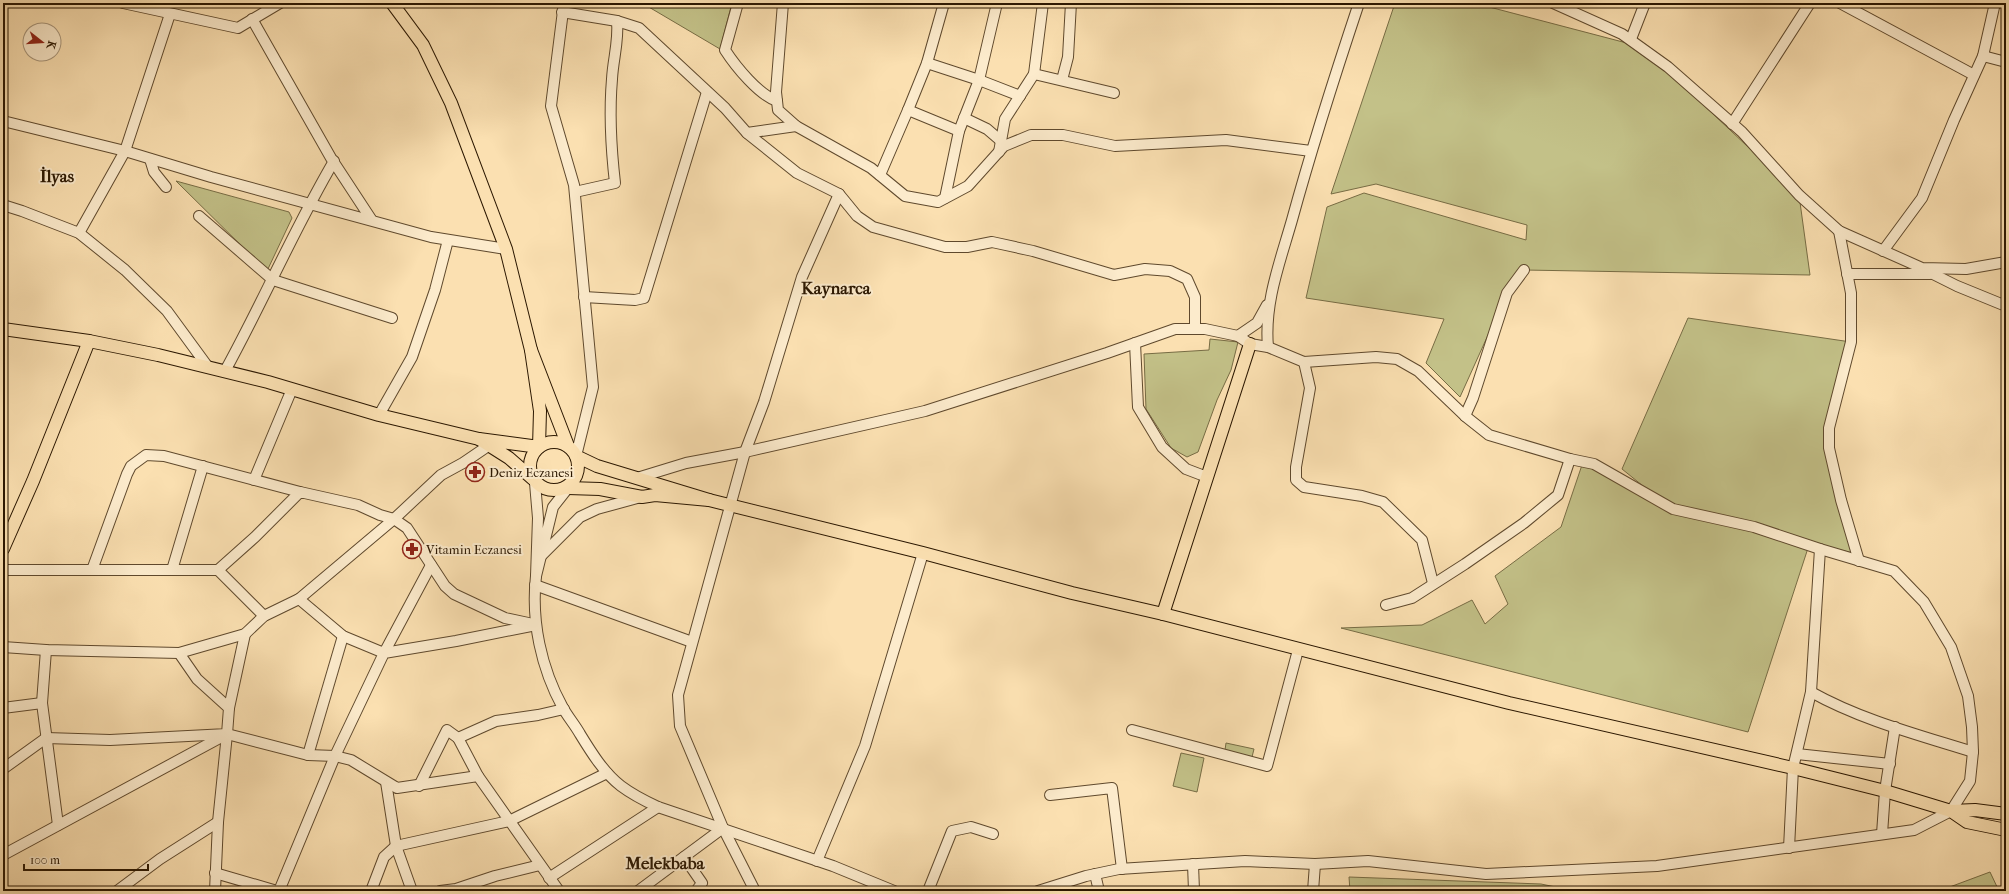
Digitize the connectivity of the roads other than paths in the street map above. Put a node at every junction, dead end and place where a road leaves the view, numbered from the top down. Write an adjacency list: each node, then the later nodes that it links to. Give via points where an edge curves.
1 (123, 3): 17 (street)
2 (280, 3): 18 (street)
3 (392, 3): 57 (main road, via 423,45 448,97)
4 (738, 3): 31 (street, via 725,50 767,98)
5 (782, 3): 31 (street)
6 (944, 3): 23 (street)
7 (997, 3): 26 (street)
8 (1043, 3): 24 (street)
9 (1071, 3): 27 (street, via 1068,57)
10 (1359, 3): 41 (street)
11 (1553, 3): 20 (street)
12 (1646, 3): 20 (street)
13 (1810, 3): 35 (street)
14 (1840, 3): 25 (street)
15 (1995, 3): 21 (street)
16 (563, 8): 19 (street); 47 (street, via 551,106)
17 (170, 14): 18 (street, via 238,28); 40 (street)
18 (252, 19): 44 (street)
19 (617, 22): 28 (street, via 639,28); 47 (street, via 619,36 612,78 610,137 615,183)
20 (1631, 39): 35 (street, via 1668,67)
21 (1983, 56): 22 (street); 25 (street)
22 (2006, 62)
23 (927, 63): 26 (street); 32 (street)
24 (1034, 74): 27 (street); 30 (street)
25 (1974, 75): 58 (street, via 1922,198)
26 (979, 80): 30 (street); 33 (street)
27 (1062, 80): 29 (street)
28 (707, 92): 38 (street); 65 (street, via 644,298 635,300)
29 (1114, 93)
30 (1020, 96): 39 (street, via 1006,119)
31 (777, 101): 36 (street, via 778,110)
32 (908, 110): 37 (street); 45 (street)
33 (964, 118): 37 (street); 39 (street, via 987,129)
34 (3, 121): 40 (street)
35 (1732, 124): 54 (street, via 1799,195)
36 (796, 126): 38 (street); 45 (street)
37 (958, 131): 49 (street)
38 (747, 133): 48 (street, via 797,173)
39 (1001, 141): 42 (street)
40 (125, 151): 43 (street); 55 (street)
41 (1311, 151): 42 (street, via 1226,140 1115,146 1064,135 1031,135 1004,146); 66 (street)
42 (999, 152): 49 (street, via 968,186)
43 (150, 159): 46 (street, via 154,172); 50 (street)
44 (334, 162): 50 (street); 53 (street)
45 (880, 175): 49 (street, via 905,196 938,202)
46 (166, 187)
47 (575, 192): 65 (street)
48 (839, 194): 71 (street, via 857,216 873,227 945,248 992,242 1033,251 1114,275 1146,269 1170,271 1187,279 1196,297); 87 (street, via 802,277 764,402)
49 (945, 198)
50 (309, 203): 53 (street); 64 (street)
51 (3, 205): 55 (street)
52 (199, 216): 64 (street)
53 (371, 219): 56 (street)
54 (1839, 231): 58 (street); 62 (street)
55 (79, 233): 79 (street, via 125,270 167,310)
56 (448, 240): 57 (street); 82 (street, via 435,290 412,357)
57 (506, 249): 77 (main road)
58 (1883, 251): 60 (street)
59 (2006, 262): 60 (street, via 1966,269)
60 (1922, 268): 63 (street)
61 (1524, 270): 83 (street, via 1507,293)
62 (1847, 274): 63 (street); 105 (street, via 1851,293 1851,342 1829,428 1829,448)
63 (1932, 274): 67 (street)
64 (273, 280): 68 (street); 80 (street)
65 (584, 297): 88 (street, via 593,387)
66 (1269, 302): 72 (street, via 1257,323); 76 (street)
67 (2006, 306)
68 (392, 318)
69 (3, 321): 73 (main road, via 73,331)
70 (3, 329): 73 (main road)
71 (1195, 329): 72 (street); 74 (street, via 1175,329)
72 (1238, 336): 75 (street)
73 (89, 340): 79 (main road); 101 (main road)
74 (1134, 343): 87 (street, via 925,411); 91 (street, via 1138,407 1162,447 1186,469)
75 (1250, 344): 76 (street); 91 (main road)
76 (1268, 347): 78 (street)
77 (532, 350): 85 (main road); 86 (main road, via 540,411)
78 (1304, 362): 83 (street, via 1376,357 1397,359 1418,371); 112 (street, via 1310,388 1296,480 1304,487 1383,502 1422,540)
79 (208, 367): 80 (main road)
80 (225, 371): 81 (main road)
81 (292, 389): 82 (main road); 93 (street)
82 (379, 415): 84 (main road)
83 (1465, 416): 89 (street, via 1489,434)
84 (484, 443): 86 (main road); 94 (main road, via 509,458); 100 (street, via 463,464 441,474)
85 (568, 446): 86 (main road, via 554,442); 88 (main road)
86 (539, 447): 94 (main road, via 529,465)
87 (745, 452): 92 (street, via 686,463); 99 (street)
88 (576, 456): 92 (main road, via 597,466); 95 (main road, via 578,469)
89 (1570, 459): 102 (street, via 1594,464 1673,509 1754,526); 112 (street, via 1558,495 1518,527)
90 (202, 466): 93 (street); 108 (street, via 164,456 146,455 138,459 127,474); 109 (street)
91 (1207, 477): 115 (main road)
92 (638, 478): 98 (main road)
93 (254, 480): 96 (street)
94 (534, 481): 95 (main road, via 547,490); 111 (street, via 538,518)
95 (568, 488): 97 (main road, via 600,489); 104 (street, via 553,507)
96 (300, 492): 100 (street, via 358,505 380,516); 110 (street)
97 (642, 497): 98 (main road); 104 (street, via 597,509 580,517)
98 (709, 500): 99 (main road)
99 (731, 506): 103 (main road); 120 (street)
100 (394, 519): 106 (street, via 407,528); 113 (street)
101 (3, 549)
102 (1820, 550): 105 (street); 126 (street)
103 (923, 553): 115 (main road, via 1072,593); 163 (street, via 865,746)
104 (542, 555): 111 (street)
105 (1859, 561): 136 (street, via 1894,571 1924,602 1938,623 1951,647 1968,696)
106 (431, 565): 117 (street, via 444,586 458,597 505,618); 125 (street)
107 (3, 570): 108 (street)
108 (92, 570): 109 (street)
109 (172, 570): 110 (street)
110 (218, 570): 116 (street)
111 (535, 581): 117 (street); 120 (street)
112 (1433, 583): 114 (street, via 1412,598)
113 (299, 599): 116 (street); 119 (street)
114 (1386, 605)
115 (1163, 614): 123 (main road)
116 (264, 616): 118 (street)
117 (536, 625): 125 (street); 130 (street, via 541,655)
118 (245, 634): 124 (street); 129 (street)
119 (343, 636): 125 (street); 137 (street)
120 (692, 642): 155 (street, via 678,695 680,726)
121 (3, 647): 122 (street)
122 (46, 650): 124 (street); 127 (street)
123 (1298, 650): 132 (street, via 1267,766); 141 (main road, via 1509,703)
124 (179, 653): 129 (street, via 197,679)
125 (384, 653): 139 (street)
126 (1812, 692): 131 (street, via 1827,701); 138 (street)
127 (42, 703): 128 (street); 134 (street)
128 (3, 708)
129 (229, 708): 133 (street)
130 (564, 709): 135 (street, via 496,721); 143 (street)
131 (1894, 727): 136 (street); 140 (street)
132 (1132, 730)
133 (227, 734): 134 (street, via 110,740); 137 (street); 153 (street); 154 (street)
134 (46, 738): 142 (street); 154 (street)
135 (458, 738): 144 (street); 146 (street, via 447,730)
136 (1973, 752): 150 (street, via 1970,781)
137 (308, 754): 139 (street)
138 (1798, 754): 140 (street); 141 (street)
139 (335, 756): 145 (street, via 351,760); 173 (street)
140 (1890, 764): 147 (street)
141 (1793, 768): 147 (main road); 160 (street)
142 (3, 769)
143 (607, 773): 149 (street, via 620,786); 152 (street)
144 (478, 776): 146 (street); 152 (street)
145 (386, 782): 146 (street, via 397,788); 159 (street)
146 (419, 786)
147 (1885, 791): 150 (main road); 158 (street)
148 (1050, 795): 167 (street, via 1112,788)
149 (658, 807): 155 (street); 170 (street)
150 (1951, 811): 151 (main road, via 1975,810); 156 (main road, via 1967,822); 158 (street, via 1914,830)
151 (2006, 814)
152 (509, 821): 159 (street); 166 (street)
153 (218, 822): 168 (street); 171 (street, via 160,859)
154 (58, 825): 161 (street)
155 (724, 828): 162 (street); 163 (street); 180 (street)
156 (2006, 830)
157 (994, 834): 182 (street, via 971,827 952,831)
158 (1882, 834): 160 (street)
159 (396, 846): 174 (street, via 384,857); 175 (street)
160 (1789, 848): 165 (street, via 1657,866 1511,873 1454,872 1368,861)
161 (3, 855)
162 (684, 857): 178 (street); 179 (street, via 702,883)
163 (817, 861): 181 (street)
164 (1193, 864): 165 (street, via 1245,861); 167 (street); 185 (street)
165 (1315, 864): 186 (street)
166 (540, 866): 170 (street); 176 (street)
167 (1122, 869): 169 (street)
168 (215, 873): 172 (street); 173 (street)
169 (1095, 874): 183 (street); 184 (street)
170 (549, 878): 177 (street)
171 (117, 891)
172 (214, 891)
173 (278, 891)
174 (371, 891)
175 (412, 891)
176 (440, 891)
177 (559, 891)
178 (638, 891)
179 (696, 891)
180 (755, 891)
181 (894, 891)
182 (928, 891)
183 (1038, 891)
184 (1099, 891)
185 (1194, 891)
186 (1313, 891)

